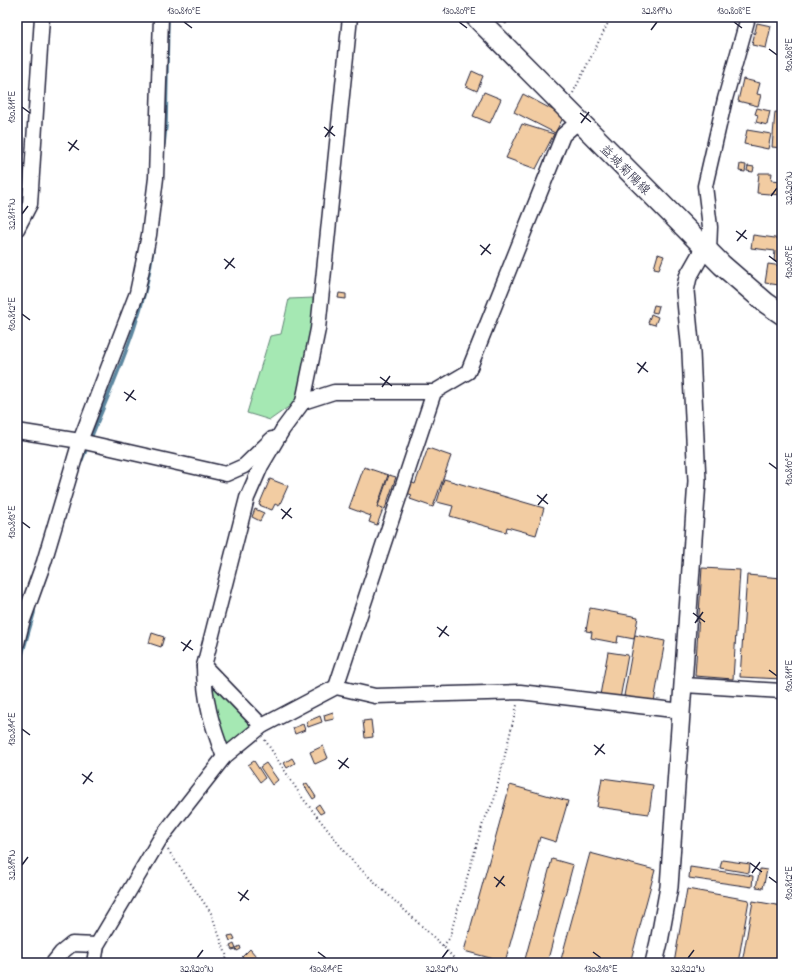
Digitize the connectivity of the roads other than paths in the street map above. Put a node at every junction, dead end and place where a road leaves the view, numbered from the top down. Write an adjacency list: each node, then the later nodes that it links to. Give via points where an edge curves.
1 (42, 17): 7 (street, via 30,204)
2 (161, 17): 14 (street, via 156,178 149,235 136,293)
3 (350, 17): 11 (street, via 318,329)
4 (476, 17): 6 (main road, 益城菊陽線)
5 (747, 17): 8 (street, via 705,186 710,227)
6 (572, 115): 8 (main road, 益城菊陽線); 10 (street, via 468,372)
7 (17, 230)
8 (707, 249): 9 (main road, 益城菊陽線, via 722,266); 17 (street, via 688,277 685,291 691,353 697,481)
9 (782, 314)
10 (434, 392): 11 (street, via 334,392); 18 (street)
11 (303, 402): 12 (street)
12 (283, 429): 14 (street, via 244,466 226,474); 16 (street, via 261,466 247,498)
13 (17, 431): 14 (street)
14 (80, 441): 15 (street)
15 (17, 643)
16 (204, 666): 21 (street); 22 (street, via 204,687 213,729)
17 (684, 686): 19 (street); 20 (street)
18 (336, 687): 20 (street, via 375,696 520,692); 21 (street)
19 (782, 691)
20 (682, 711): 26 (street, via 669,887)
21 (260, 728): 22 (street)
22 (224, 757): 23 (street, via 160,839)
23 (97, 945): 24 (street, via 72,944); 25 (street)
24 (52, 963)
25 (94, 963)
26 (654, 963)

